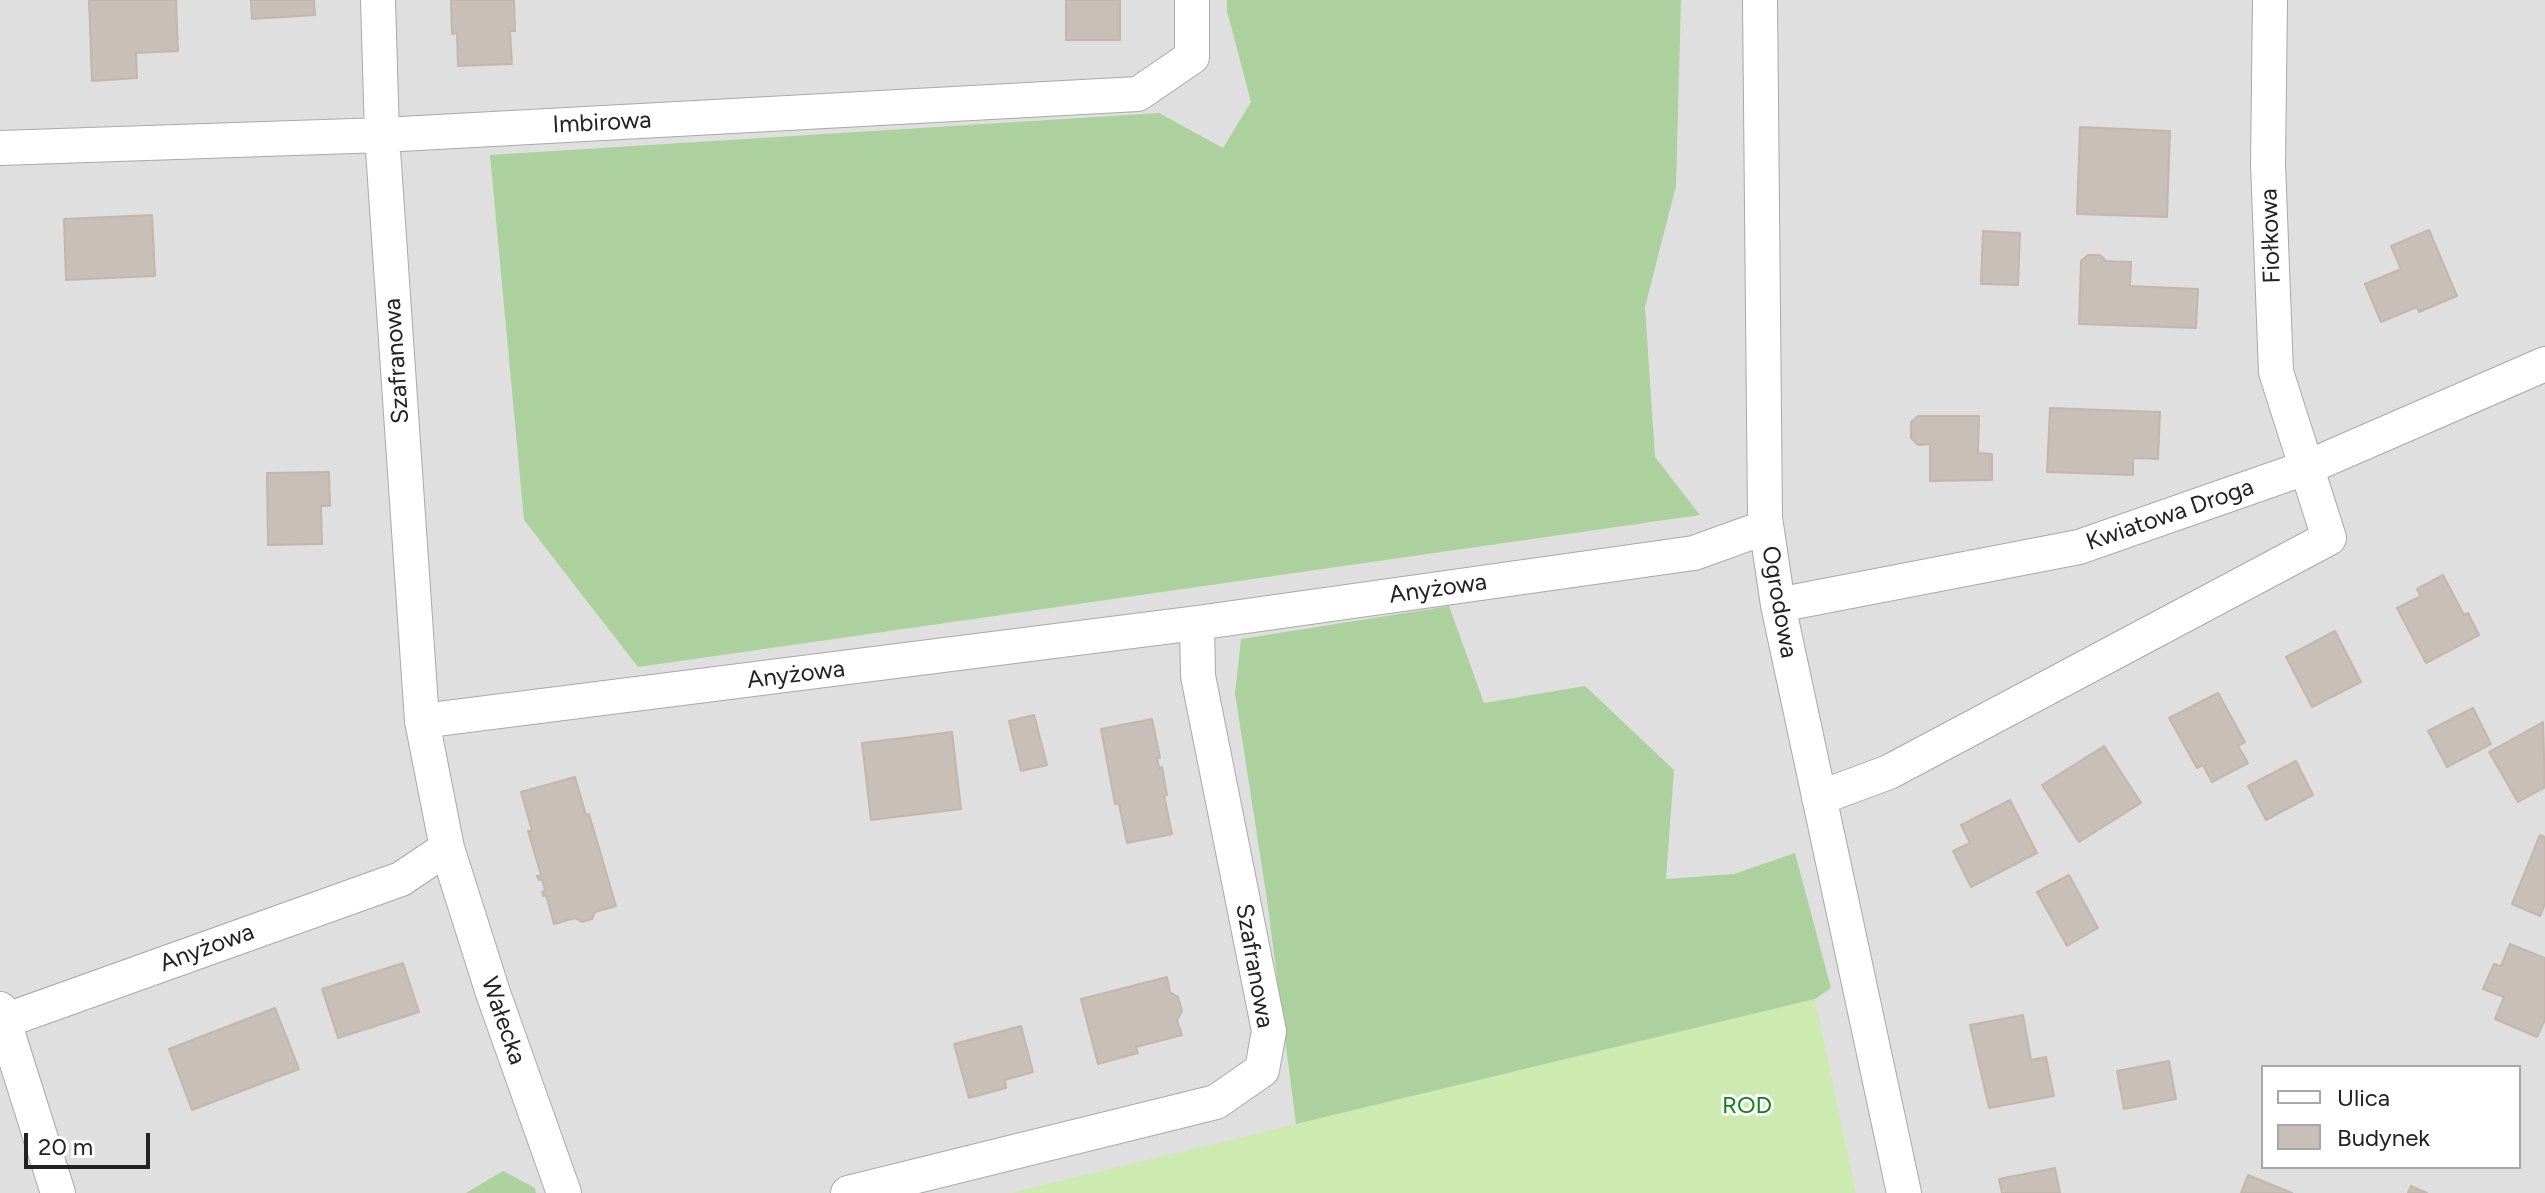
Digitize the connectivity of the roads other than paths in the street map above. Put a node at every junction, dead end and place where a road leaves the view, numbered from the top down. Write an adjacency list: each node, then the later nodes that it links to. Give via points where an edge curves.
1 (378, 0): 5 (street, Szafranowa)
2 (1192, 0): 5 (street, Imbirowa, via 1192,57 1138,94)
3 (1760, 0): 9 (street, Ogrodowa)
4 (2270, 0): 8 (street, Fiołkowa, via 2268,164 2276,372)
5 (382, 135): 6 (street, Imbirowa); 12 (street, Szafranowa)
6 (0, 148)
7 (2545, 364): 8 (street, Kwiatowa Droga)
8 (2308, 467): 10 (street, Kwiatowa Droga, via 2079,547); 13 (street, Fiołkowa, via 2329,538 1889,772)
9 (1766, 527): 10 (street, Ogrodowa); 11 (street, Anyżowa, via 1694,553)
10 (1778, 605): 13 (street, Ogrodowa)
11 (1197, 623): 12 (street, Anyżowa); 18 (street, Szafranowa, via 1198,676 1269,1031 1262,1070 1216,1102)
12 (422, 721): 14 (street)
13 (1819, 798): 19 (street, Ogrodowa)
14 (447, 848): 15 (street, Anyżowa, via 401,879); 17 (street, Wałecka)
15 (2, 1015): 16 (street)
16 (58, 1193)
17 (564, 1193)
18 (848, 1193)
19 (1904, 1193)

